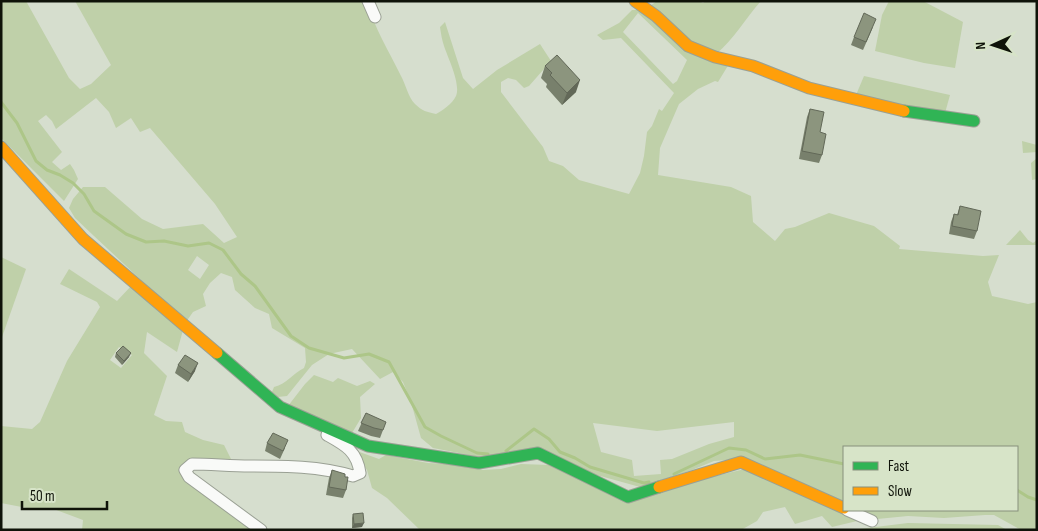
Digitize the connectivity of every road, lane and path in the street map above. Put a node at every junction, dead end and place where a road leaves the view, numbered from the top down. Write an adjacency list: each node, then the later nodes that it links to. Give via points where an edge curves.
1 (368, 1): 3 (street)
2 (635, 1): 4 (street, via 688,46 715,57 753,66 827,93 897,110)
3 (375, 17)
4 (974, 121)
5 (1, 147): 6 (street, via 83,239)
6 (280, 407): 7 (street, via 368,446 478,463 538,453 628,497 741,462); 10 (street, via 346,446 359,461 360,473 353,476 288,465 192,464 185,470 189,478)
7 (843, 508)
8 (850, 511): 9 (street)
9 (872, 521)
10 (261, 530)

